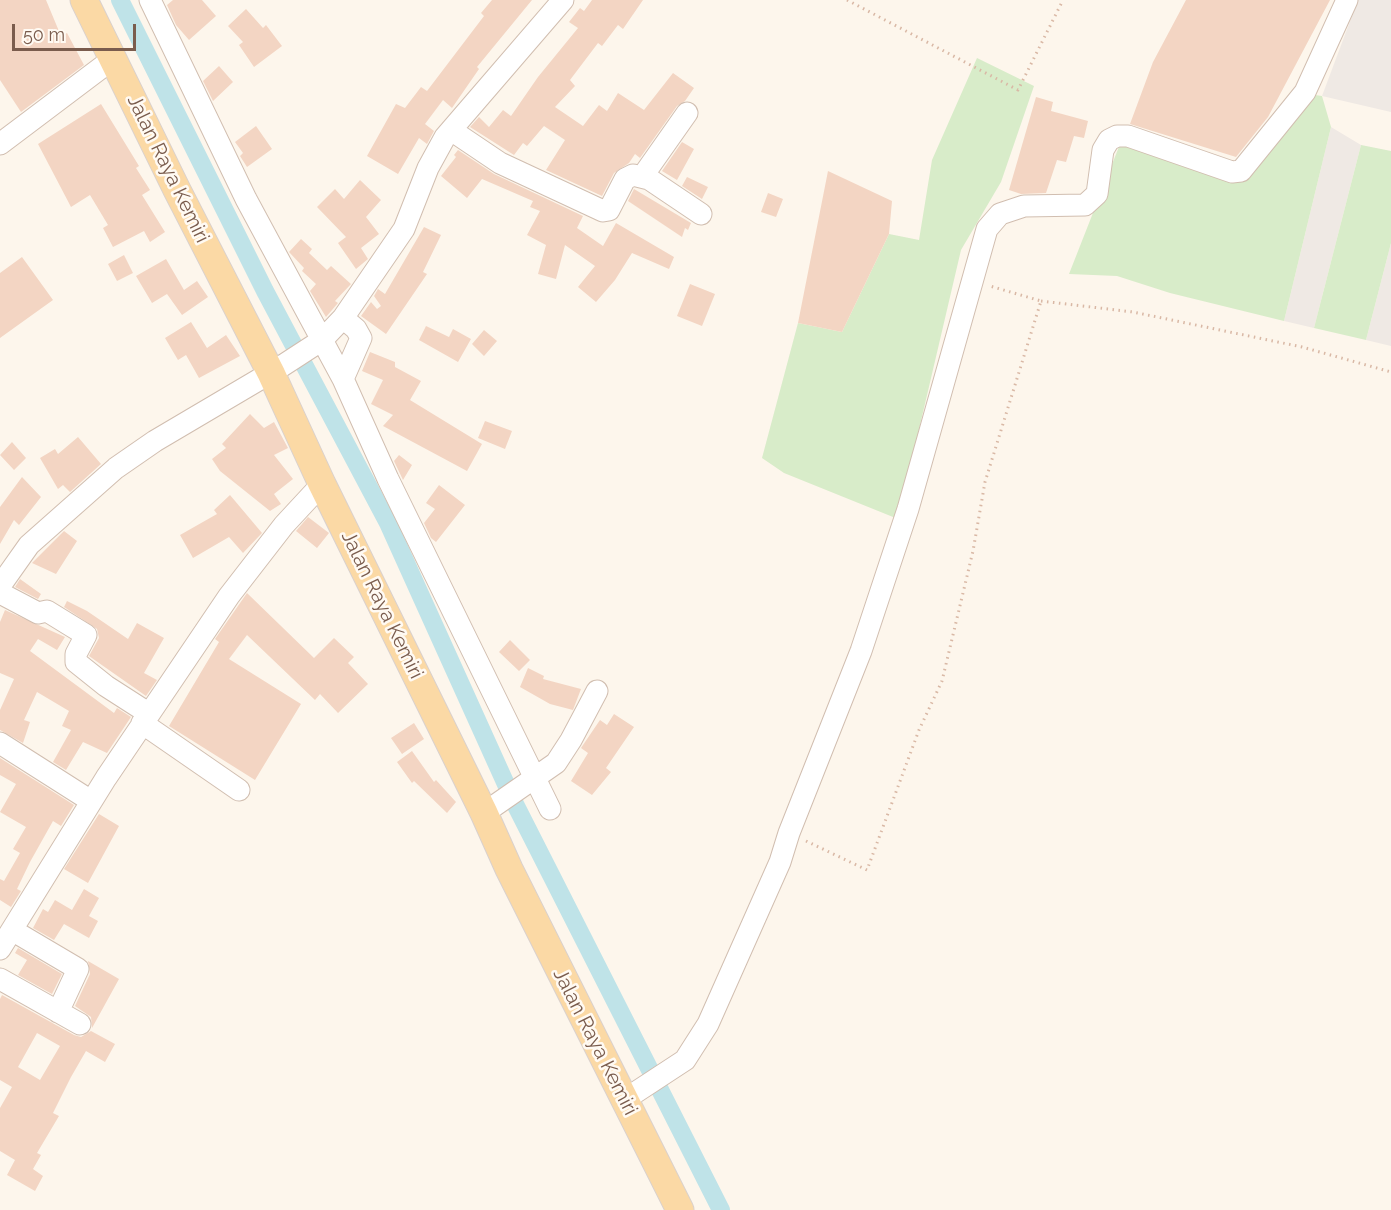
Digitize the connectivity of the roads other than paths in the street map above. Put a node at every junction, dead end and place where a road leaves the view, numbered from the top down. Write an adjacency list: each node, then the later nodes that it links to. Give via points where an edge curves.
1 (84, 0): 5 (main road, Jalan Raya Kemiri)
2 (150, 0): 12 (street)
3 (563, 0): 7 (street)
4 (1347, 0): 31 (street, via 1305,92 1241,171 1232,172 1128,136 1117,136 1102,150 1097,194 1085,205 1024,207 1000,214 987,229 912,498 861,651 780,862 708,1024 685,1060)
5 (114, 58): 8 (street); 13 (main road, Jalan Raya Kemiri, via 177,190)
6 (687, 113): 9 (street)
7 (451, 130): 9 (street, via 500,163 603,211 609,210 625,179 633,175); 11 (street, via 428,168 404,229)
8 (0, 144)
9 (642, 177): 10 (street)
10 (701, 214)
11 (343, 318): 12 (street); 14 (street, via 361,338)
12 (319, 342): 13 (street); 14 (street)
13 (277, 370): 15 (main road, Jalan Raya Kemiri); 16 (street, via 116,468 29,545)
14 (343, 379): 21 (street)
15 (322, 484): 19 (street, via 236,586); 25 (main road, Jalan Raya Kemiri)
16 (0, 586)
17 (0, 593): 19 (street, via 38,613 47,611 86,635 76,662)
18 (597, 691): 21 (street, via 562,756)
19 (145, 718): 22 (street); 23 (street)
20 (0, 743): 23 (street)
21 (534, 780): 24 (street); 25 (street)
22 (239, 790)
23 (91, 801): 26 (street)
24 (550, 809)
25 (488, 810): 31 (main road, Jalan Raya Kemiri, via 509,869)
26 (12, 930): 27 (street); 29 (street, via 78,969)
27 (0, 949)
28 (0, 979): 29 (street)
29 (58, 1011): 30 (street)
30 (80, 1024)
31 (632, 1096): 32 (main road, Jalan Raya Kemiri)
32 (680, 1210)

